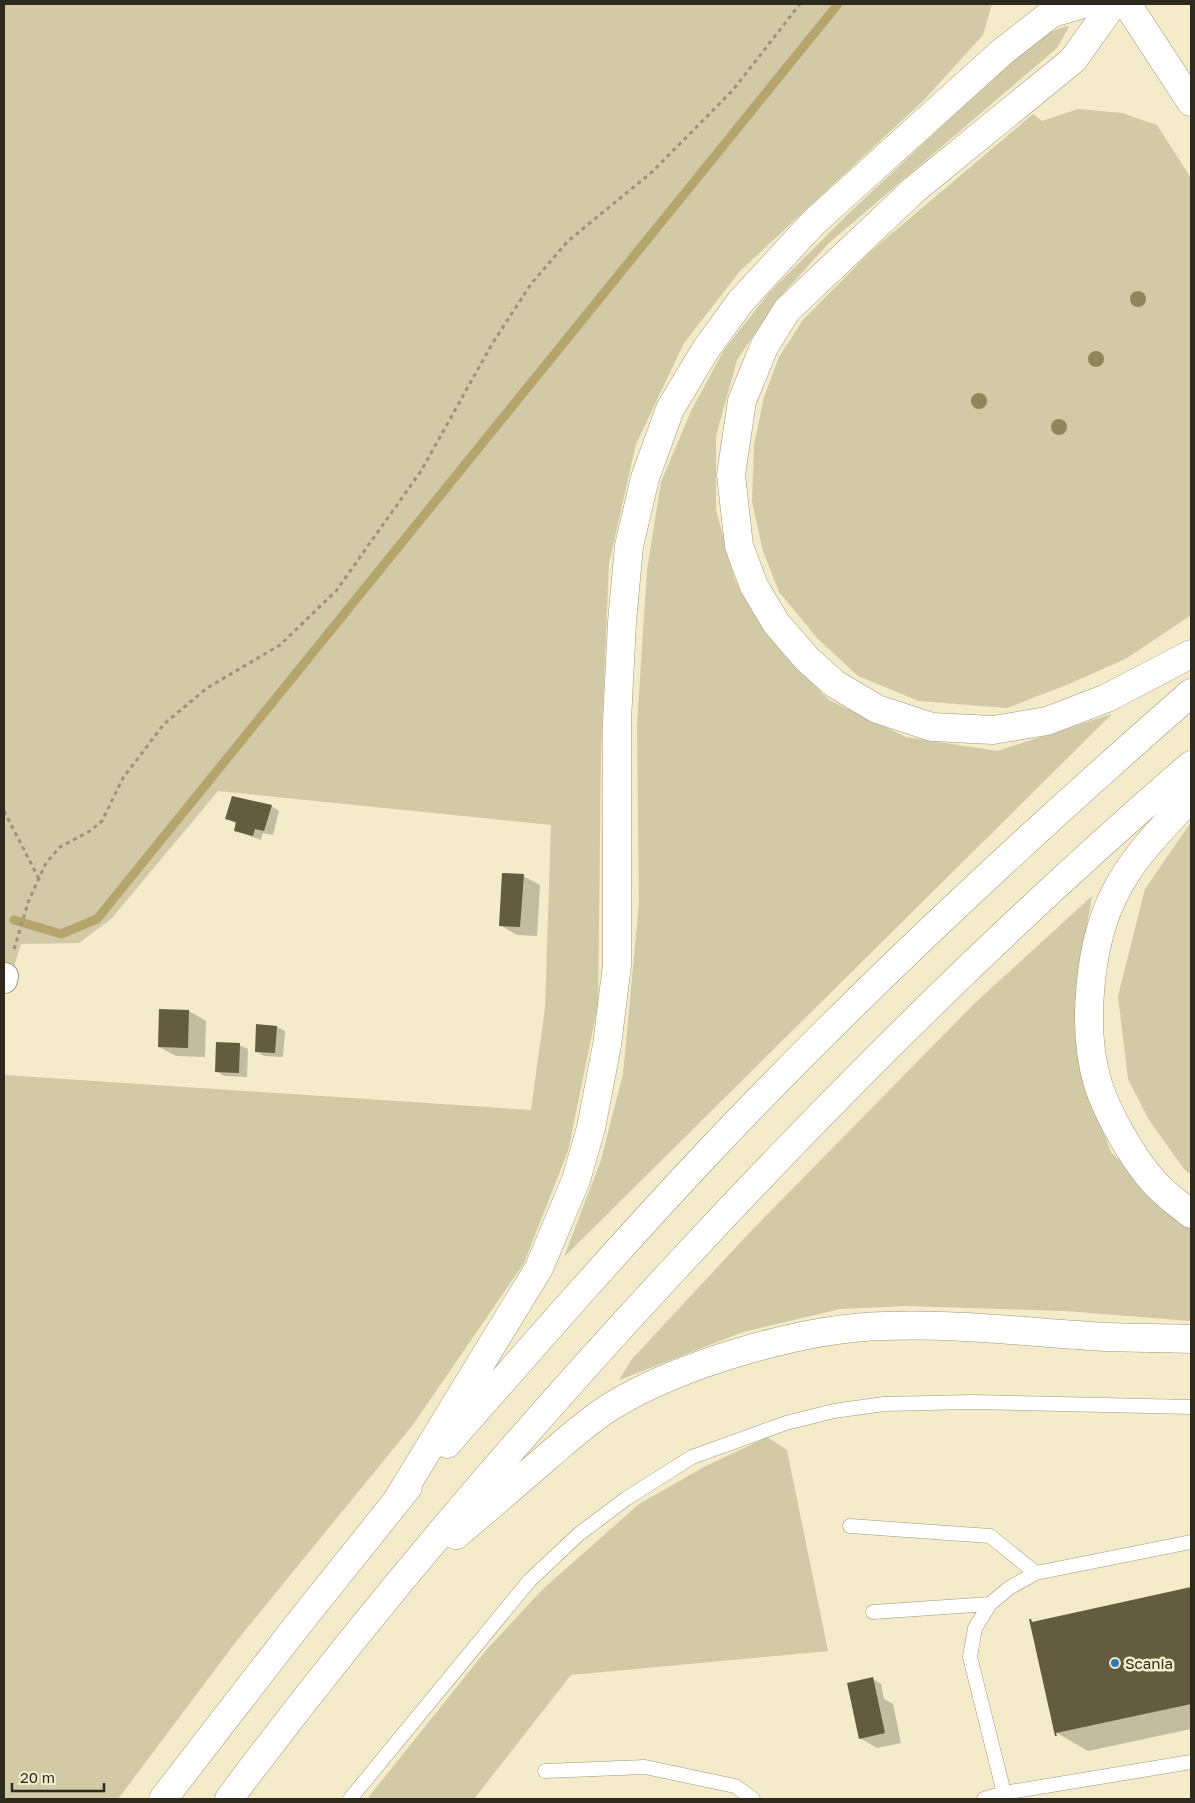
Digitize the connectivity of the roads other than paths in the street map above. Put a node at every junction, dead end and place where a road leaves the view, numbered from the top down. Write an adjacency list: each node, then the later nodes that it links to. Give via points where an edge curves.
1 (1083, 4): 12 (main road, via 1052,13 1002,52 813,222 741,300 706,349 670,409 645,478 629,546 617,721 617,965 607,1045 591,1128 576,1180 539,1268)
2 (1113, 4): 5 (main road, via 1072,60 915,189 787,310 764,347 742,401 731,475 739,546 754,586 776,623 807,659 835,684 877,709 932,727 993,730 1047,721 1107,698)
3 (1127, 4): 4 (main road)
4 (1191, 102)
5 (1191, 654)
6 (1191, 693): 12 (main road, via 974,889 831,1027 591,1279)
7 (1191, 765): 16 (main road, via 1047,893 885,1049 754,1182 529,1430)
8 (1191, 797): 9 (main road, via 1138,856 1115,892 1101,932 1090,1010 1091,1043 1098,1083 1119,1131 1154,1182)
9 (1191, 1214)
10 (1191, 1339): 16 (main road, via 1108,1337 952,1326 882,1326 826,1332 702,1365 660,1381 609,1407)
11 (1191, 1407): 24 (lane, via 972,1402 884,1404 834,1411 786,1423 692,1457 627,1498 579,1534 530,1580)
12 (396, 1502): 22 (main road)
13 (850, 1526): 15 (lane, via 990,1536)
14 (1191, 1542): 15 (lane)
15 (1036, 1573): 17 (lane, via 1009,1588)
16 (392, 1590): 23 (main road)
17 (990, 1604): 18 (lane); 21 (lane, via 975,1628 970,1657)
18 (873, 1612)
19 (1191, 1762): 21 (lane)
20 (545, 1771): 25 (lane, via 645,1767 735,1786)
21 (1004, 1792): 26 (lane)
22 (163, 1799)
23 (229, 1799)
24 (350, 1799)
25 (754, 1799)
26 (984, 1799)

